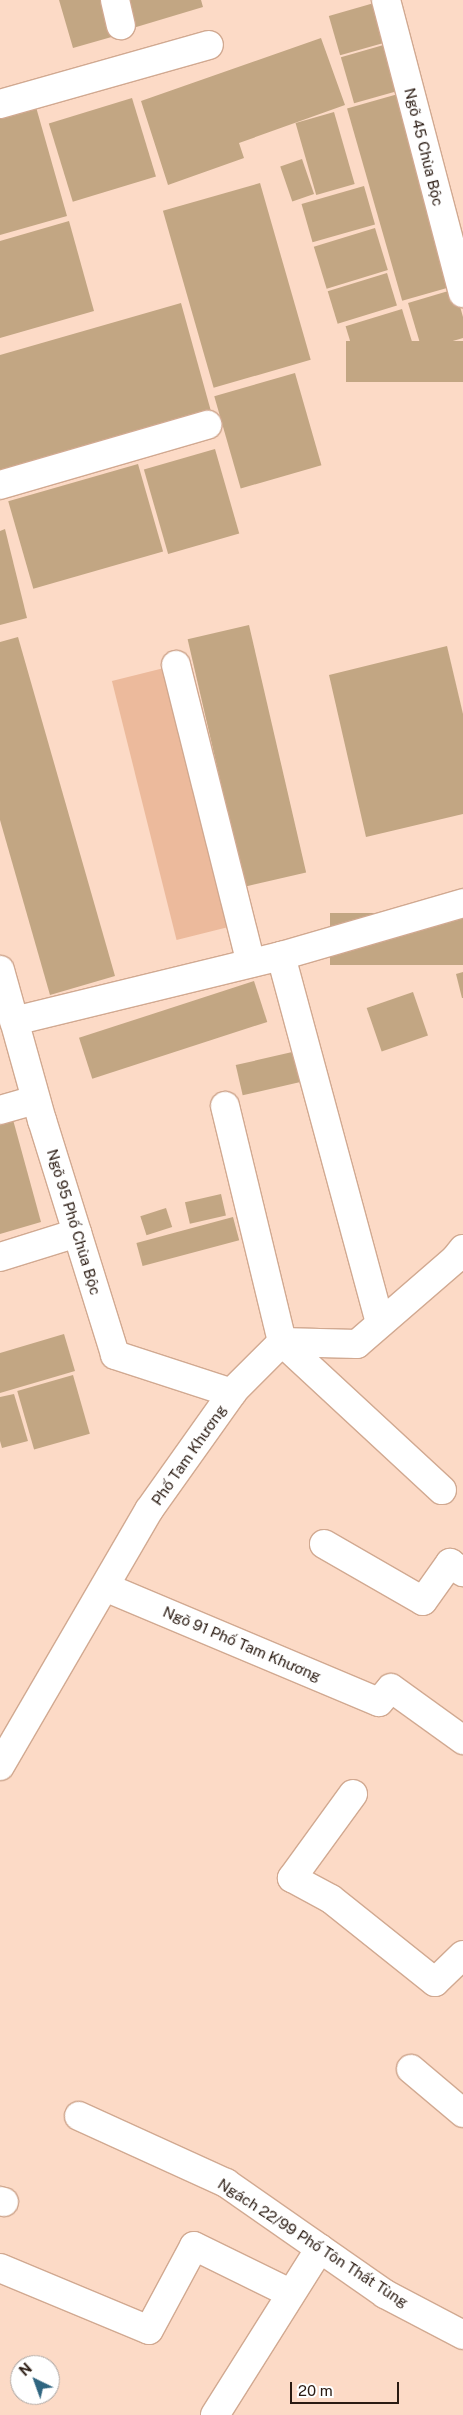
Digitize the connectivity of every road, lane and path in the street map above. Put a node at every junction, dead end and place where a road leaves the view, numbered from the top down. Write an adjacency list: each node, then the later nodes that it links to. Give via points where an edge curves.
1 (386, 0): 6 (street, Ngõ 45 Chùa Bộc)
2 (398, 0): 5 (street)
3 (209, 45): 4 (street)
4 (0, 104)
5 (463, 234)
6 (463, 293)
7 (207, 425): 8 (street)
8 (0, 485)
9 (176, 665): 12 (street)
10 (463, 903): 11 (street)
11 (282, 956): 12 (street); 21 (street)
12 (251, 963): 14 (street)
13 (0, 970): 14 (street, Ngõ 95 Phố Chùa Bộc)
14 (14, 1021): 15 (street, Ngõ 95 Phố Chùa Bộc)
15 (36, 1100): 17 (street); 18 (street, Ngõ 95 Phố Chùa Bộc)
16 (225, 1106): 22 (street)
17 (0, 1110)
18 (77, 1234): 20 (street); 23 (street, Ngõ 95 Phố Chùa Bộc, via 115,1355)
19 (463, 1249): 21 (street)
20 (0, 1257)
21 (380, 1322): 22 (street, via 357,1344)
22 (282, 1342): 23 (street, Phố Tam Khương); 24 (street)
23 (232, 1393): 27 (street, Phố Tam Khương, via 149,1510)
24 (442, 1490)
25 (324, 1544): 26 (street, via 423,1601 450,1563)
26 (463, 1572)
27 (105, 1587): 28 (street, Ngõ 91 Phố Tam Khương, via 379,1702 391,1688); 29 (street, Phố Tam Khương)
28 (463, 1740)
29 (0, 1766)
30 (353, 1794): 31 (street, via 292,1878 331,1898 436,1982)
31 (463, 1955)
32 (411, 2069): 33 (street)
33 (463, 2113)
34 (79, 2116): 35 (street, Ngách 22/99 Phố Tôn Thất Tùng, via 226,2183)
35 (320, 2248): 37 (street); 38 (street, Ngách 22/99 Phố Tôn Thất Tùng, via 386,2294)
36 (0, 2268): 37 (street, via 149,2330 194,2246)
37 (290, 2293): 39 (street)
38 (463, 2335)
39 (216, 2415)

